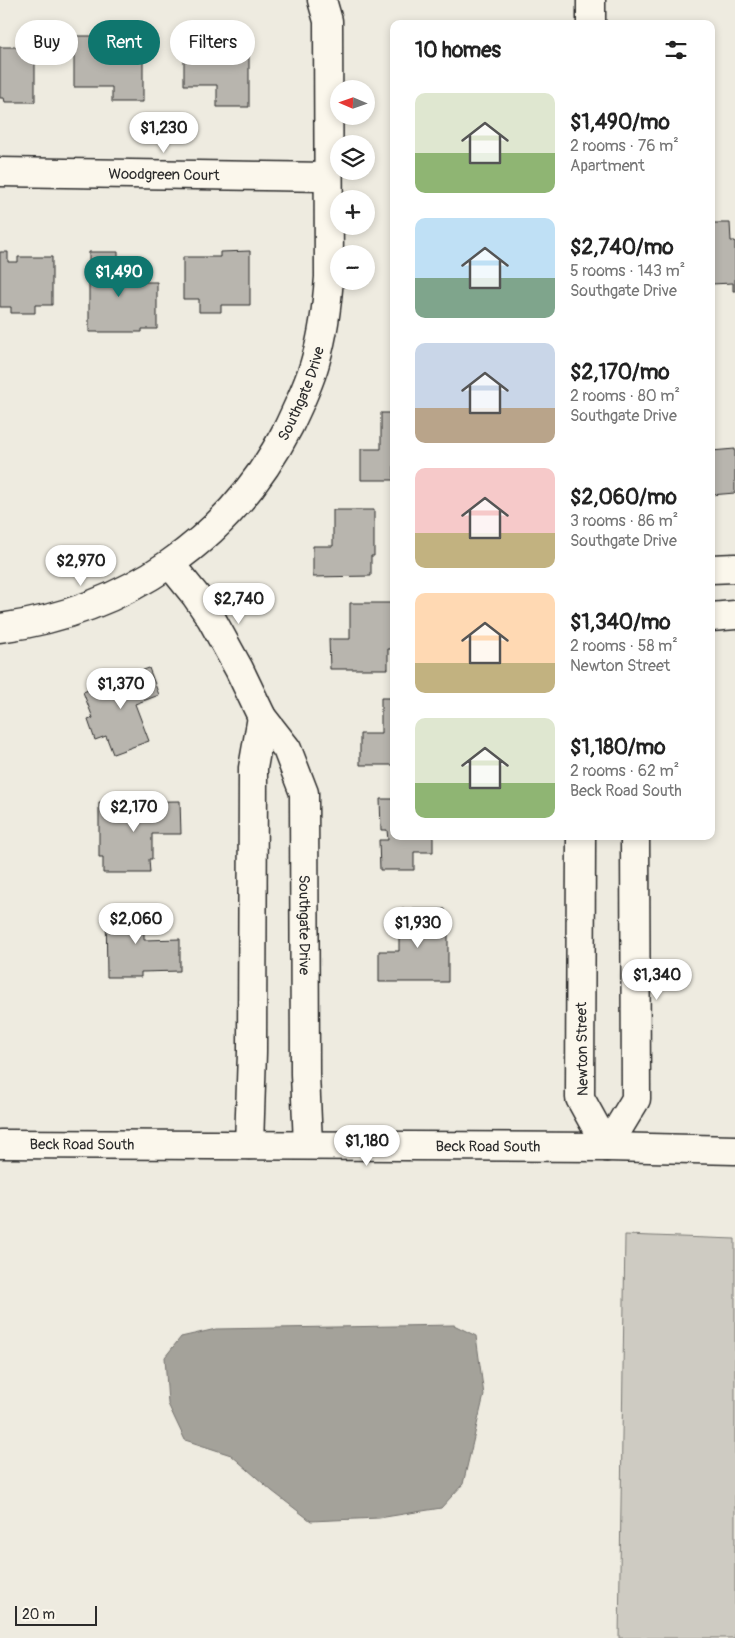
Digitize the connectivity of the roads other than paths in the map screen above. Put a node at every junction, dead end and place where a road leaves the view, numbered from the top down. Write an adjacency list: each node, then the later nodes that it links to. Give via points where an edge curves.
1 (322, 0): 5 (street, Southgate Drive, via 328,21)
2 (591, 0): 3 (street)
3 (591, 20)
4 (0, 172): 5 (street, Woodgreen Court)
5 (328, 177): 6 (street, Southgate Drive, via 327,308 316,360 302,399 278,446 246,493 208,535)
6 (170, 564): 11 (street, via 116,596 83,609); 12 (street, Southgate Drive, via 211,618)
7 (735, 568): 8 (street)
8 (715, 569)
9 (735, 615): 10 (street)
10 (715, 617)
11 (0, 628)
12 (262, 717): 16 (street, via 253,768 252,1052); 17 (street, Southgate Drive, via 287,748 304,793)
13 (581, 840): 18 (street, Newton Street, via 580,1098)
14 (635, 840): 18 (street, via 636,1099)
15 (0, 1144): 16 (street, Beck Road South)
16 (248, 1145): 17 (street, Beck Road South)
17 (308, 1145): 18 (street, Beck Road South)
18 (606, 1147): 19 (street, Beck Road South)
19 (735, 1150)

